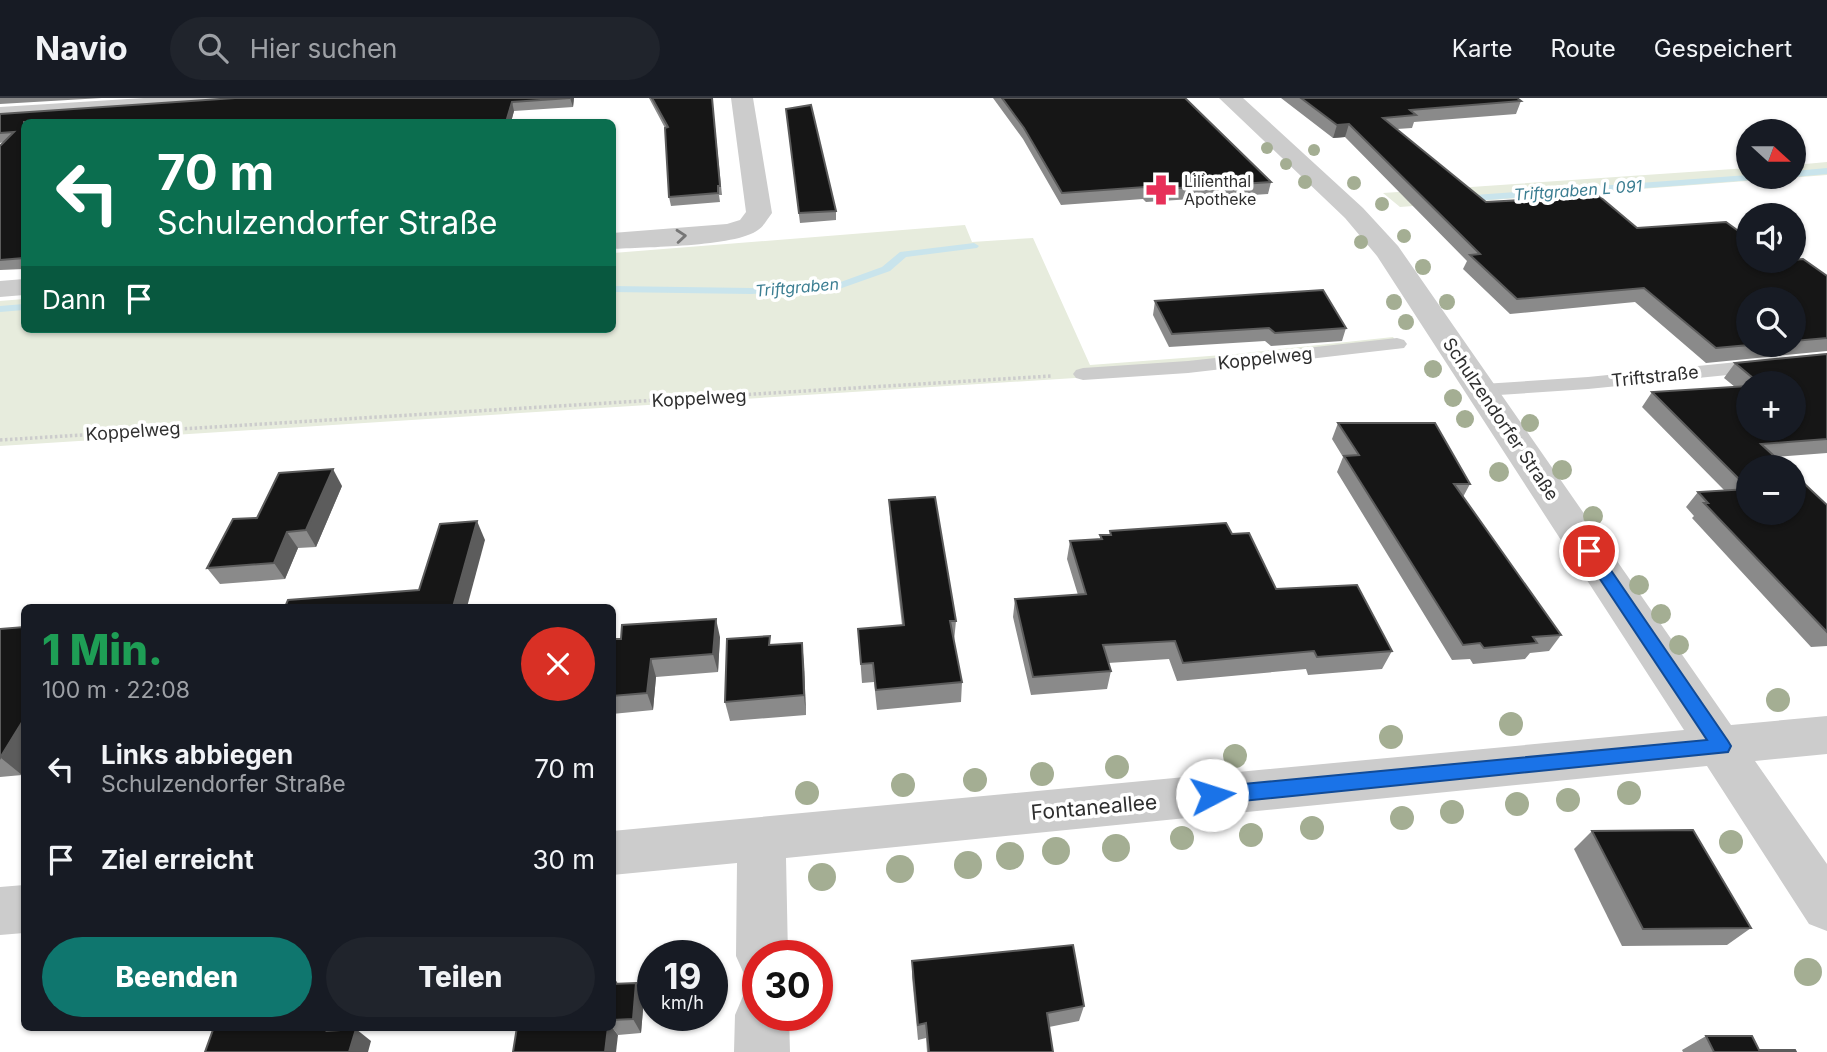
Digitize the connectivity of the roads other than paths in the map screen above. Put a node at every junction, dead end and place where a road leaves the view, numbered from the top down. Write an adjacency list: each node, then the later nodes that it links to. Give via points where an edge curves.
1 (242, 98): 4 (street)
2 (742, 98): 5 (street, one-way to 2, via 731,232 750,225 759,213)
3 (1230, 98): 11 (street, Schulzendorfer Straße, via 1356,215 1388,252)
4 (0, 114)
5 (616, 241)
6 (21, 287): 7 (street)
7 (0, 289)
8 (1397, 344): 10 (lane, Koppelweg)
9 (1827, 359): 11 (lane, Triftstraße)
10 (1083, 374)
11 (1483, 390): 13 (street, Schulzendorfer Straße)
12 (1827, 735): 13 (street, Fontaneallee)
13 (1721, 746): 14 (street, Fontaneallee); 16 (street, Schulzendorfer Straße)
14 (761, 839): 15 (street, Fontaneallee); 19 (street)
15 (616, 853)
16 (1827, 907)
17 (21, 909): 18 (street)
18 (0, 911)
19 (762, 940)
20 (762, 1031): 21 (street)
21 (762, 1052)

